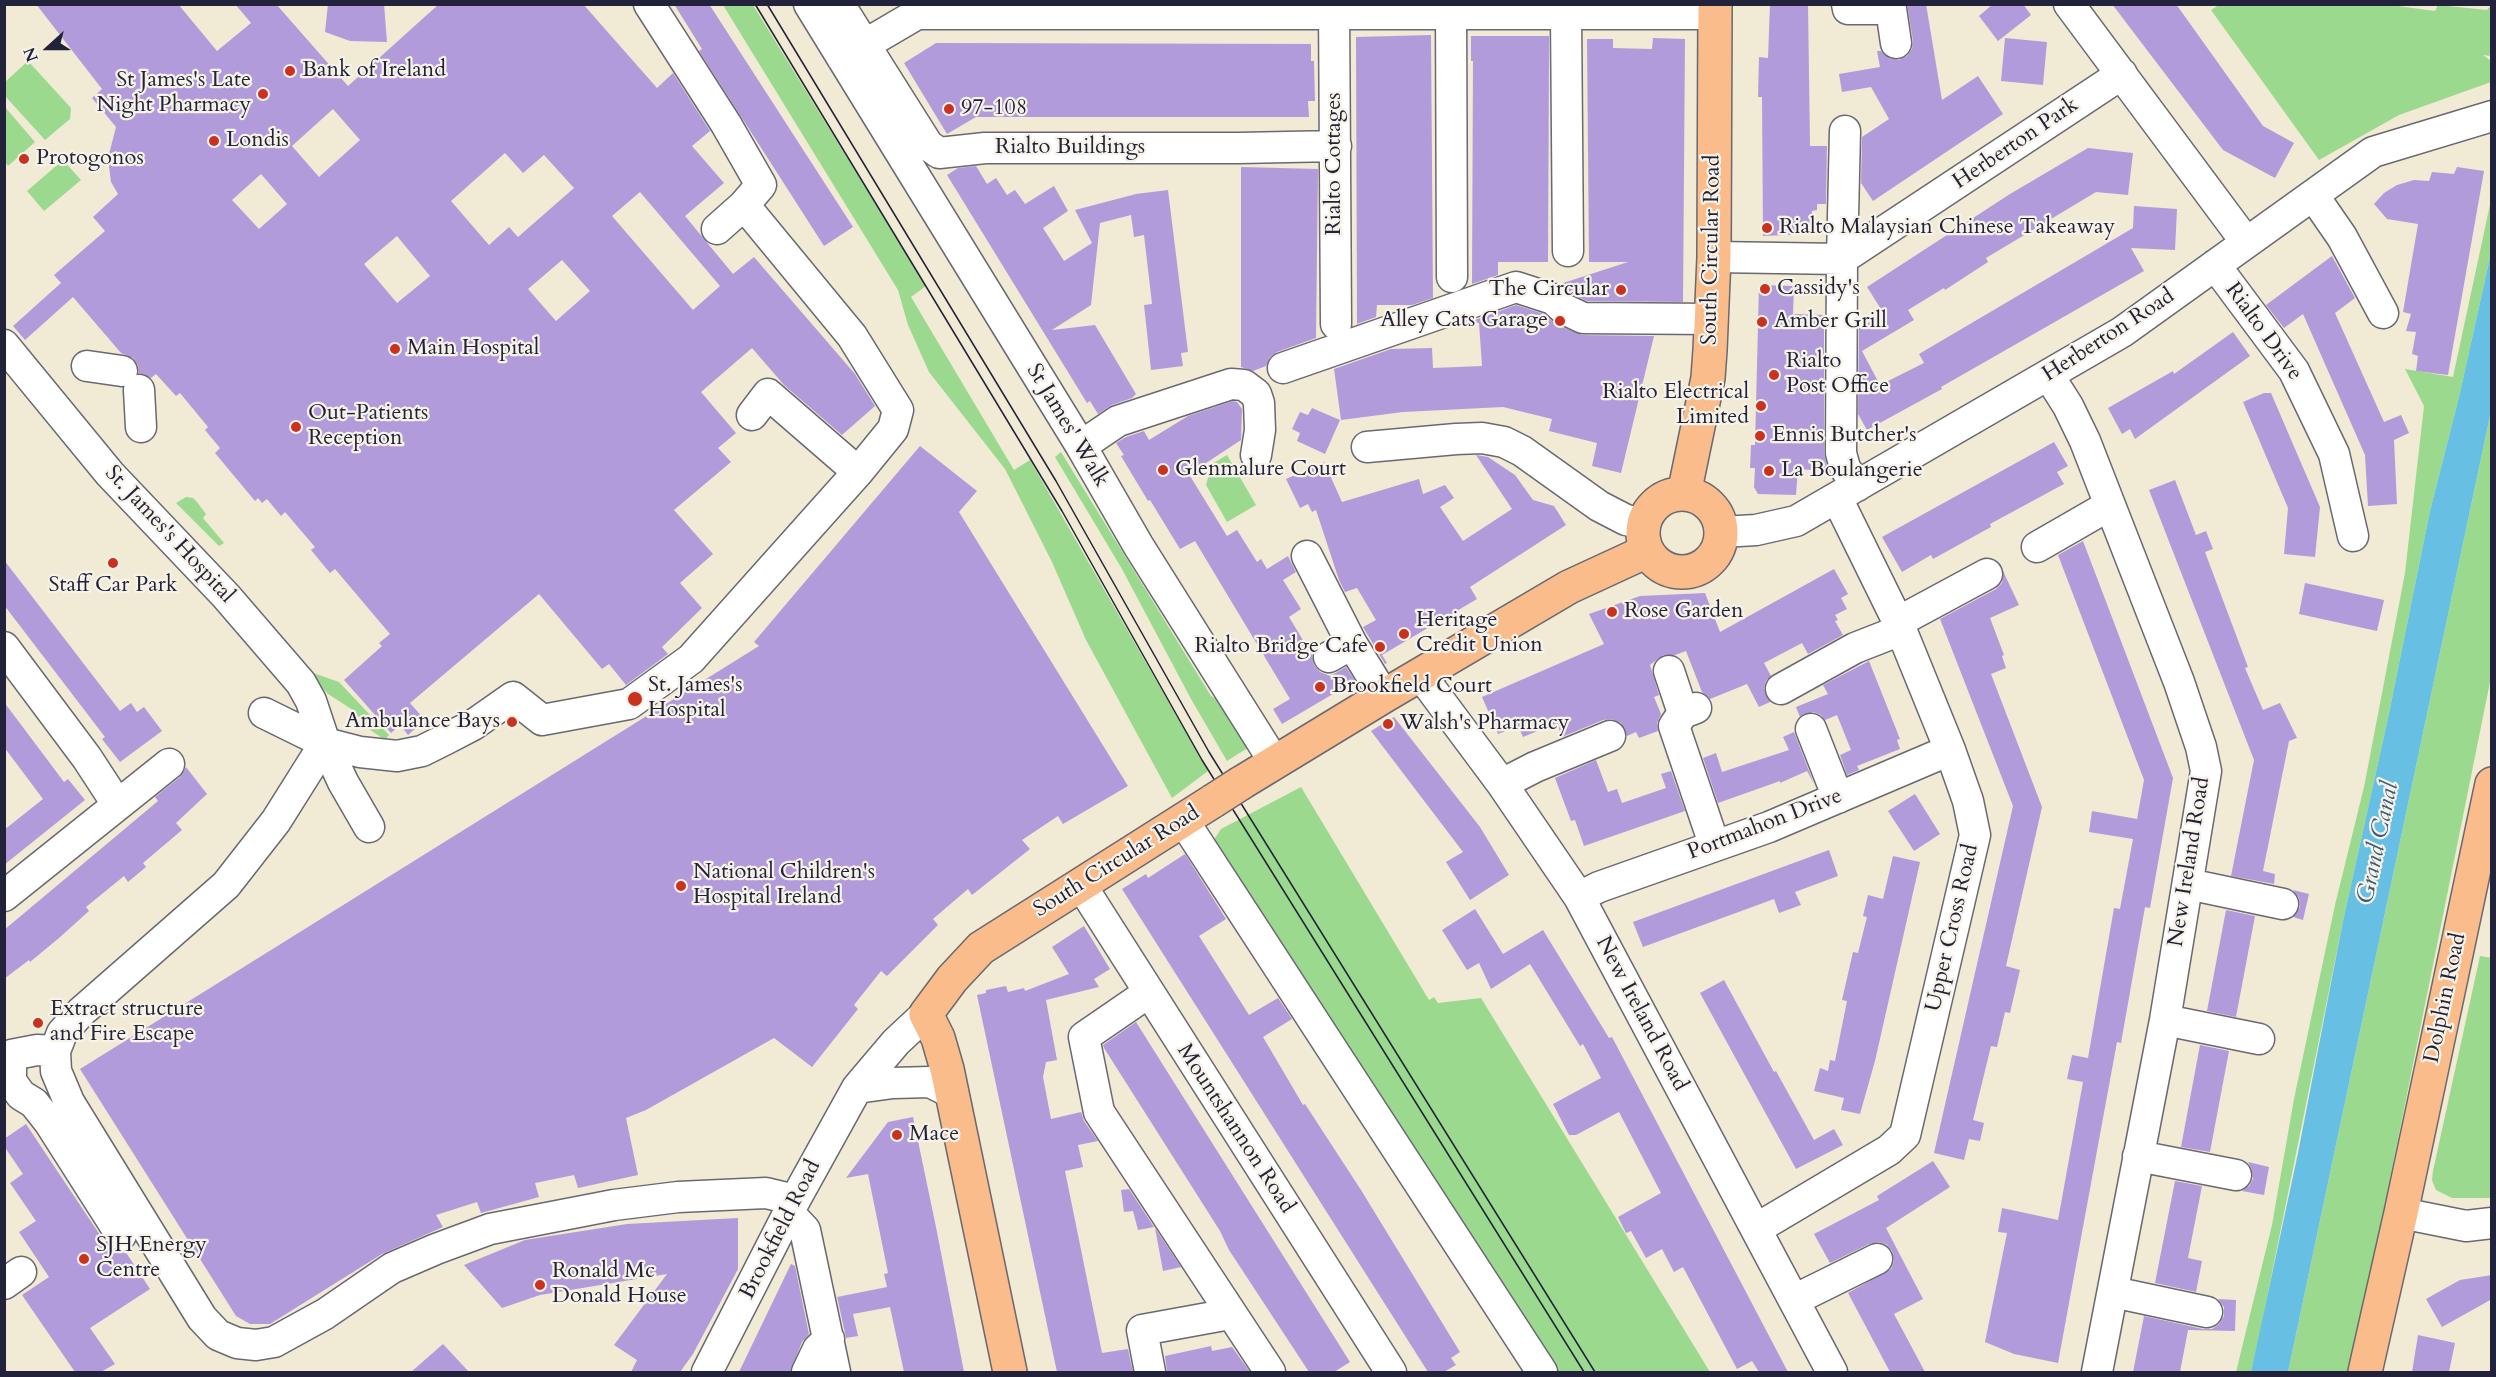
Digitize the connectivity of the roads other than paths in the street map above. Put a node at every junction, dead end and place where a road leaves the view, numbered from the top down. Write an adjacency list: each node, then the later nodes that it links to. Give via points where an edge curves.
1 (649, 4): 22 (street, via 761,185)
2 (809, 4): 16 (street)
3 (839, 4): 16 (street)
4 (1847, 4): 15 (street, via 1848,9 1891,9)
5 (2070, 4): 17 (street)
6 (917, 9): 7 (street); 16 (street)
7 (1037, 9): 8 (street)
8 (1079, 9): 9 (street)
9 (1181, 9): 10 (street)
10 (1225, 9): 11 (street)
11 (1334, 9): 12 (street); 20 (street, Rialto Cottages)
12 (1451, 9): 14 (street); 29 (street)
13 (1715, 9): 14 (street); 26 (main road, South Circular Road)
14 (1566, 15): 25 (street)
15 (1896, 43)
16 (853, 51): 20 (street, Rialto Buildings, via 928,145 939,153 985,148); 39 (street, St James' Walk, via 860,88)
17 (2122, 74): 24 (street); 27 (street, Herberton Park)
18 (2488, 117): 21 (street, Herberton Road, via 2373,152)
19 (1845, 131): 27 (street, Upper Cross Road)
20 (1335, 146): 32 (street, Rialto Cottages)
21 (2313, 195): 24 (street, Herberton Road); 30 (street, via 2342,237)
22 (744, 205): 23 (street); 42 (street, via 852,336 898,410 893,429)
23 (717, 229)
24 (2246, 242): 28 (street, Herberton Road)
25 (1568, 251)
26 (1714, 257): 27 (street); 31 (main road, South Circular Road)
27 (1842, 260): 43 (street, Upper Cross Road, via 1841,453)
28 (2215, 266): 36 (street, Herberton Road, via 2122,332); 47 (street, Rialto Drive, via 2294,371 2334,454)
29 (1452, 278)
30 (2383, 313)
31 (1712, 319): 35 (street, via 1583,318 1553,299 1516,287); 44 (main road, South Circular Road, via 1707,378)
32 (1336, 324)
33 (4, 345): 61 (street, St. James's Hospital, via 110,474 295,675 311,701)
34 (87, 366): 38 (street, via 131,380)
35 (1283, 368)
36 (2049, 376): 43 (street, Herberton Road); 45 (street, New Ireland Road, via 2085,441)
37 (752, 415): 42 (street, via 768,394)
38 (141, 427)
39 (1081, 446): 41 (street, via 1118,421 1231,384 1256,394 1260,430); 63 (street, St James' Walk)
40 (1368, 447): 48 (street, via 1482,438 1504,442 1626,520)
41 (1256, 455)
42 (858, 472): 61 (street, via 691,658 629,704 542,720 513,697 473,725 422,751 397,756)
43 (1847, 492): 46 (street, Herberton Road, via 1796,521 1756,530); 52 (street, Upper Cross Road)
44 (1684, 494): 46 (main road, via 1708,503); 48 (main road, via 1655,505)
45 (2110, 505): 49 (street); 72 (street, New Ireland Road, via 2179,682 2206,771)
46 (1722, 532): 48 (main road, via 1713,559 1701,568 1681,573 1665,569 1653,560)
47 (2353, 536)
48 (1646, 538): 55 (main road, South Circular Road)
49 (2037, 547)
50 (1307, 556): 57 (street, via 1340,650)
51 (1987, 574): 52 (street)
52 (1899, 626): 56 (street); 62 (street, Upper Cross Road)
53 (6, 650): 68 (street)
54 (1669, 671): 71 (street, via 1689,710 1674,726)
55 (1420, 674): 57 (main road, South Circular Road); 65 (street, New Ireland Road)
56 (1781, 688)
57 (1384, 696): 63 (main road, South Circular Road)
58 (264, 713): 61 (street)
59 (1811, 729): 67 (street)
60 (1610, 736): 65 (street)
61 (325, 743): 70 (street, St. James's Hospital, via 342,782); 81 (street, via 276,821 226,885 81,1012 62,1033)
62 (1950, 750): 67 (street, Portmahon Drive); 90 (street, Upper Cross Road, via 1975,835 1905,1135 1889,1150)
63 (1275, 763): 69 (main road, South Circular Road, bridge)
64 (169, 764): 68 (street)
65 (1502, 784): 75 (street, New Ireland Road)
66 (2492, 784): 88 (main road, Dolphin Road)
67 (1838, 798): 71 (street, Portmahon Drive, via 1769,827)
68 (117, 804): 74 (street)
69 (1183, 820): 73 (main road, South Circular Road); 105 (street)
70 (369, 827)
71 (1714, 844): 75 (street, Portmahon Drive)
72 (2188, 884): 76 (street); 79 (street, New Ireland Road)
73 (1081, 885): 77 (street, Mountshannon Road); 78 (main road, South Circular Road, via 981,948)
74 (4, 896)
75 (1579, 897): 90 (street, New Ireland Road)
76 (2283, 903)
77 (1148, 993): 96 (street, via 1084,1037 1099,1112); 98 (street, Mountshannon Road)
78 (926, 1014): 82 (street, Brookfield Road); 83 (main road, via 938,1038)
79 (2165, 1020): 80 (street); 85 (street, New Ireland Road)
80 (2259, 1039)
81 (55, 1051): 84 (street, via 10,1055); 87 (street, via 56,1071 69,1102 202,1318 218,1335 237,1343 274,1342 325,1314 392,1268 490,1228 678,1197 766,1193)
82 (857, 1088): 83 (street, via 930,1082); 87 (street, Brookfield Road)
83 (952, 1093): 102 (main road)
84 (13, 1098): 91 (street, via 34,1103)
85 (2138, 1156): 86 (street); 93 (street, New Ireland Road)
86 (2236, 1174)
87 (792, 1207): 97 (street, via 805,1230); 99 (street, Brookfield Road)
88 (2402, 1213): 89 (street, via 2466,1226); 108 (main road, Dolphin Road)
89 (2492, 1223)
90 (1756, 1229): 94 (street, New Ireland Road)
91 (121, 1235)
92 (1876, 1259): 94 (street)
93 (2113, 1292): 95 (street); 107 (street, New Ireland Road)
94 (1794, 1300): 106 (street, New Ireland Road)
95 (2206, 1312)
96 (1230, 1314): 103 (street, via 1142,1330); 104 (street)
97 (829, 1339): 100 (street, via 818,1349); 101 (street)
98 (1382, 1369)
99 (707, 1372)
100 (807, 1372)
101 (836, 1372)
102 (1010, 1372)
103 (1150, 1372)
104 (1270, 1372)
105 (1542, 1372)
106 (1832, 1372)
107 (2097, 1372)
108 (2365, 1372)

